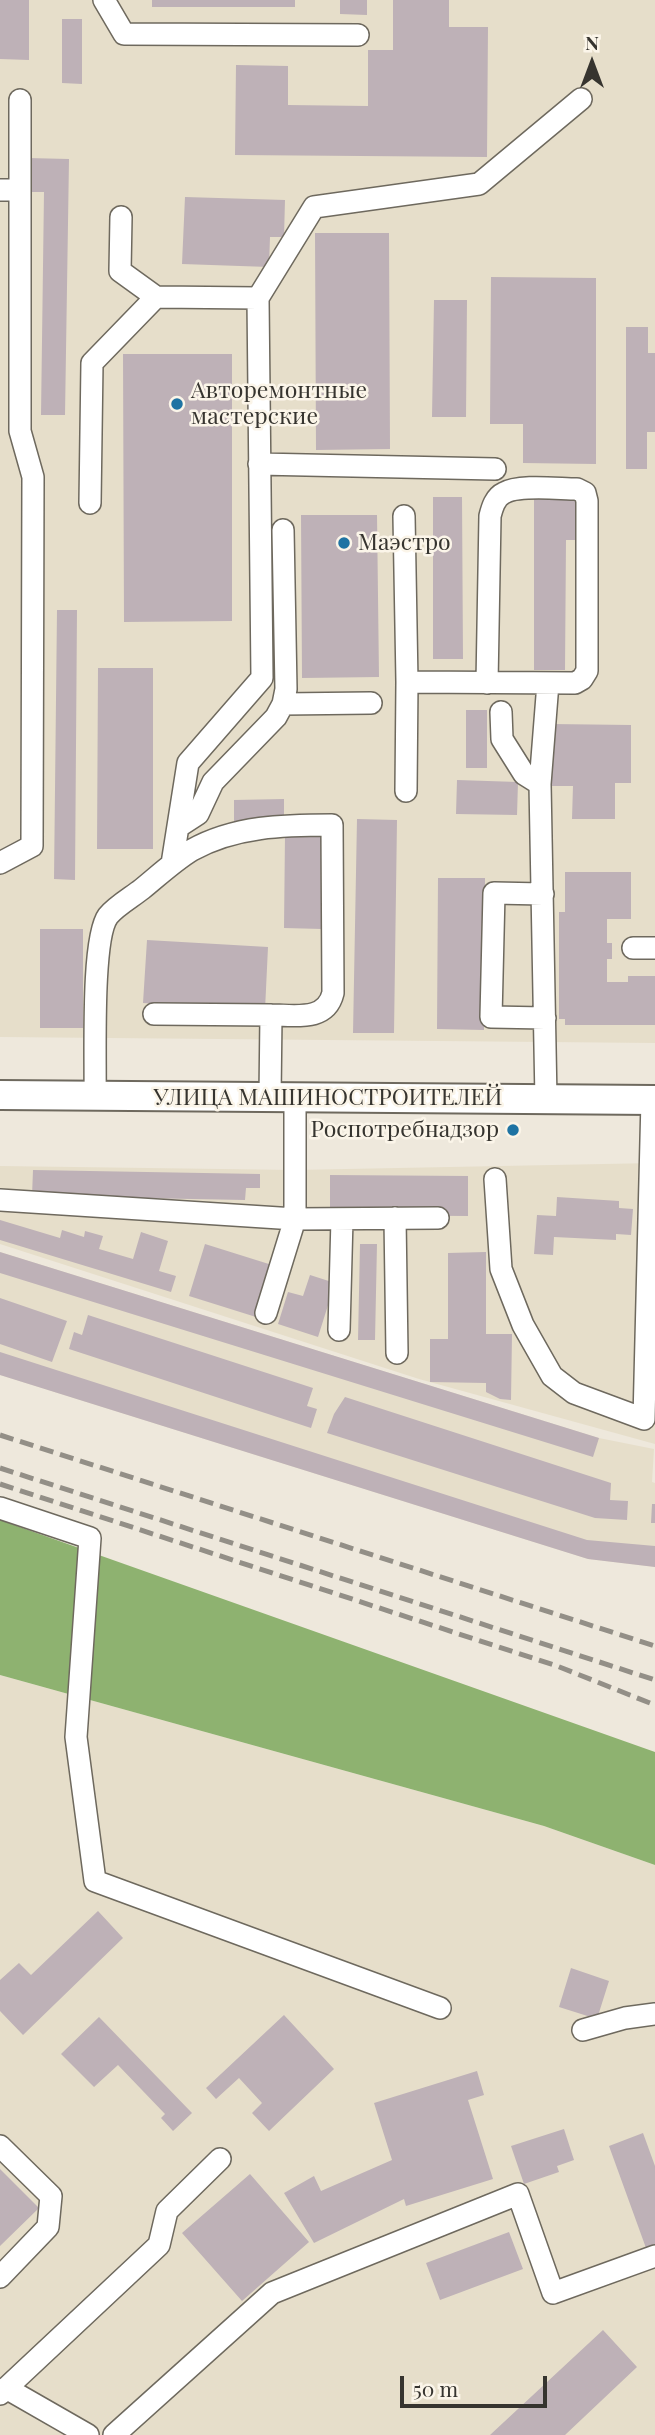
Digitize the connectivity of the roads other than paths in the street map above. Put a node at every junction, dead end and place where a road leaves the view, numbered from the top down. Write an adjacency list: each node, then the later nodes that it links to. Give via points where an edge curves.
1 (104, 0): 2 (lane, via 124,34)
2 (358, 35)
3 (581, 99): 8 (lane, via 479,184 313,207)
4 (20, 100): 5 (lane)
5 (10, 190): 23 (lane, via 20,430 33,477 32,846)
6 (121, 217): 7 (lane, via 120,271)
7 (156, 297): 8 (lane); 11 (lane, via 92,363)
8 (258, 298): 9 (lane)
9 (259, 464): 10 (lane); 22 (lane, via 262,678 188,763)
10 (495, 469)
11 (90, 503)
12 (404, 516): 14 (lane)
13 (283, 530): 18 (lane)
14 (407, 682): 15 (lane); 21 (lane)
15 (487, 683): 16 (lane); 16 (lane, via 494,503 513,489 577,489 587,501 587,671 575,683)
16 (548, 683): 20 (lane)
17 (371, 703): 18 (lane)
18 (283, 704): 22 (lane, via 213,782 198,814)
19 (501, 712): 20 (lane, via 502,740 524,774)
20 (540, 784): 25 (lane)
21 (406, 791)
22 (178, 827): 24 (lane)
23 (0, 863)
24 (173, 864): 29 (lane, via 192,850 236,833 286,825 332,825 331,1001 312,1015); 32 (lane, via 108,916 98,947)
25 (543, 894): 30 (lane); 30 (lane, via 494,893 491,1017)
26 (633, 948): 27 (lane)
27 (655, 948)
28 (154, 1014): 29 (lane)
29 (271, 1015): 33 (lane)
30 (545, 1018): 34 (lane)
31 (0, 1095): 32 (main road, УЛИЦА МАШИНОСТРОИТЕЛЕЙ)
32 (95, 1096): 33 (main road, УЛИЦА МАШИНОСТРОИТЕЛЕЙ)
33 (283, 1097): 34 (main road, УЛИЦА МАШИНОСТРОИТЕЛЕЙ); 38 (lane)
34 (547, 1100): 35 (main road, УЛИЦА МАШИНОСТРОИТЕЛЕЙ)
35 (654, 1100): 42 (lane)
36 (495, 1179): 46 (lane, via 501,1269 523,1325 552,1376 574,1393)
37 (0, 1200): 38 (lane)
38 (295, 1219): 39 (lane); 43 (lane)
39 (342, 1219): 40 (lane); 44 (lane)
40 (395, 1219): 41 (lane); 45 (lane)
41 (438, 1219)
42 (652, 1251): 46 (lane)
43 (266, 1313)
44 (339, 1330)
45 (397, 1353)
46 (649, 1421)
47 (0, 1508): 48 (lane, via 90,1538 76,1737 95,1881)
48 (440, 2008)
49 (655, 2014): 50 (lane)
50 (583, 2030)
51 (0, 2146): 54 (lane, via 51,2196 48,2227)
52 (220, 2159): 55 (lane, via 167,2211 159,2245)
53 (655, 2256): 57 (lane, via 553,2293 518,2194 272,2293)
54 (0, 2277)
55 (3, 2391): 56 (lane)
56 (88, 2435)
57 (114, 2435)

